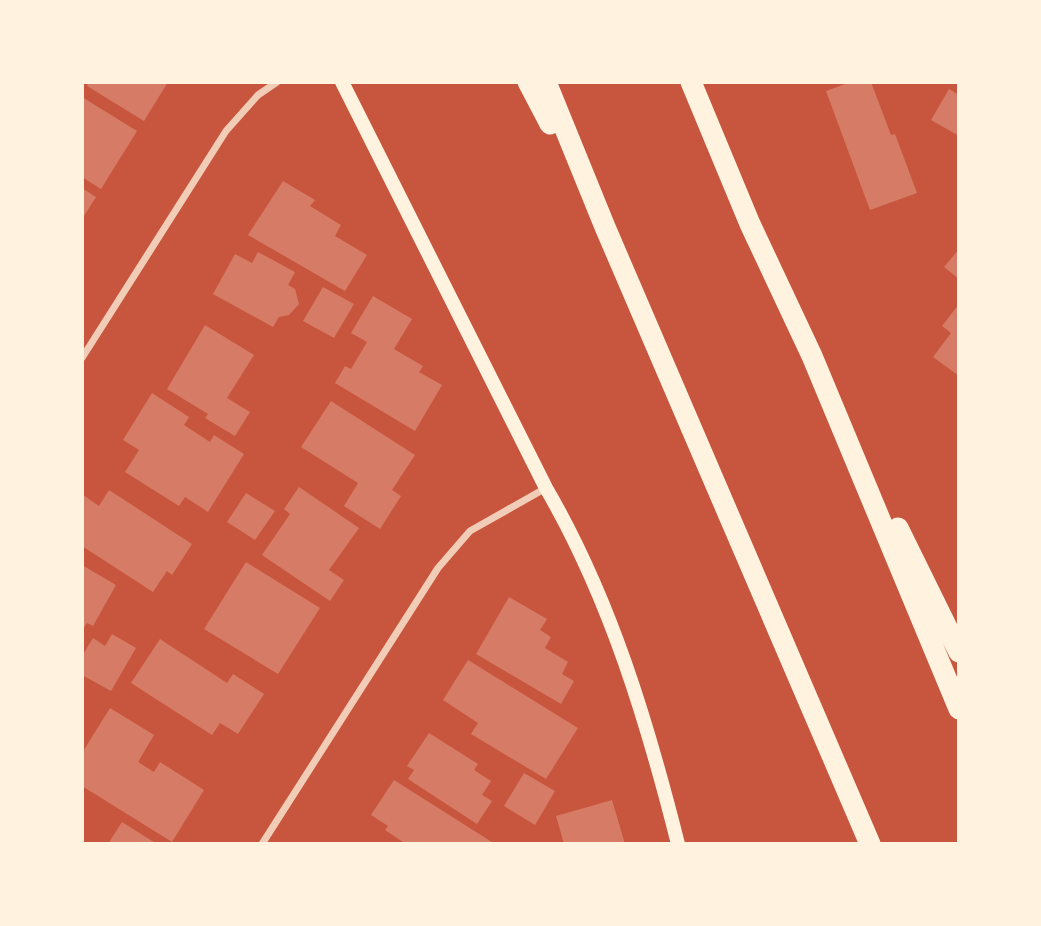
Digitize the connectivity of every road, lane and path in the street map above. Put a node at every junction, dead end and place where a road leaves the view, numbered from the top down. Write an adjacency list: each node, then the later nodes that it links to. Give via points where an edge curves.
1 (277, 82): 10 (street, via 258,95 226,131)
2 (342, 82): 11 (main road)
3 (528, 82): 8 (highway)
4 (546, 82): 8 (highway)
5 (691, 82): 7 (highway)
6 (707, 82): 7 (highway)
7 (750, 224): 9 (highway)
8 (605, 227): 16 (highway)
9 (812, 356): 12 (highway); 13 (highway)
10 (82, 358)
11 (546, 488): 14 (street, via 470,531 438,568); 15 (main road, via 573,534 614,632 658,765)
12 (959, 652)
13 (959, 709)
14 (262, 844)
15 (677, 844)
16 (870, 844)

